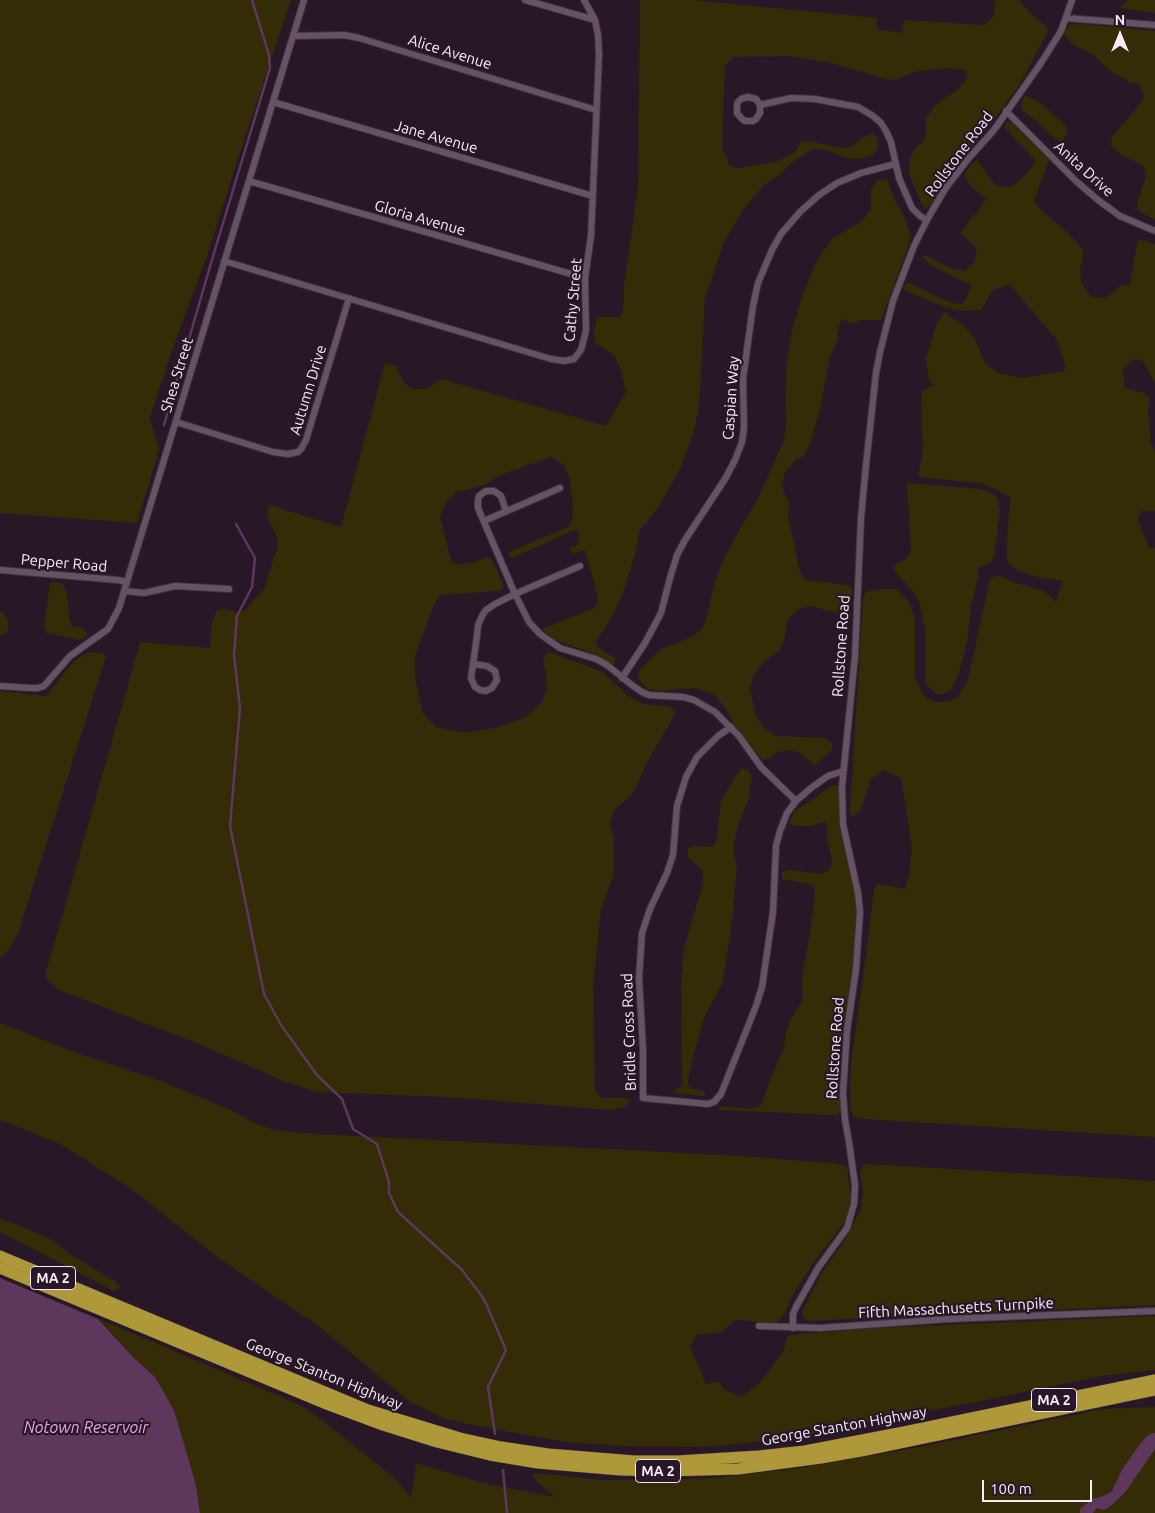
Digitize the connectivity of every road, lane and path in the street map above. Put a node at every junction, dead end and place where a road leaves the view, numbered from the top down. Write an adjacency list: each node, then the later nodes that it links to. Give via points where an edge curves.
1 (304, 0): 8 (street, Shea Street)
2 (526, 0): 6 (street)
3 (584, 0): 6 (street, Cathy Street)
4 (1072, 0): 5 (street, Rollstone Road)
5 (1066, 18): 7 (street); 12 (street, Rollstone Road, via 1041,63)
6 (595, 20): 11 (street, Cathy Street, via 599,48)
7 (1155, 25)
8 (294, 36): 9 (street, Shea Street); 11 (street, Alice Avenue, via 358,38)
9 (273, 102): 14 (street, Shea Street); 15 (street, Jane Avenue)
10 (760, 105): 13 (street, via 802,98 858,107 881,123 891,142)
11 (596, 110): 15 (street, Cathy Street)
12 (1006, 111): 16 (street, Rollstone Road, via 945,189); 17 (street, Anita Drive, via 1098,200 1120,216)
13 (896, 164): 16 (street, via 898,178 912,208); 32 (street, Caspian Way, via 861,173 819,195 781,234 772,250 758,283 753,306 743,379 742,442 725,478 677,555 661,613)
14 (249, 182): 18 (street, Shea Street); 19 (street, Gloria Avenue)
15 (593, 196): 19 (street, Cathy Street)
16 (927, 220): 35 (street, Rollstone Road, via 893,301 876,373 862,509 855,656)
17 (1155, 231)
18 (224, 261): 20 (street, Cathy Street); 21 (street, Shea Street)
19 (585, 278): 20 (street, Cathy Street, via 584,338 578,355 569,360 551,359)
20 (349, 298): 21 (street, Autumn Drive, via 306,440 298,452 272,452)
21 (176, 422): 27 (street, Shea Street)
22 (560, 488): 23 (street)
23 (506, 511): 24 (street); 24 (street, via 498,493 486,491 479,496 477,504)
24 (484, 521): 30 (street)
25 (580, 566): 30 (street)
26 (0, 570): 27 (street, Pepper Road)
27 (126, 582): 29 (street, Shea Street)
28 (228, 589): 29 (street, via 175,586 144,593)
29 (124, 591): 33 (street, Shea Street, via 108,629 70,656 44,686)
30 (515, 594): 31 (street, via 495,604 482,616); 32 (street, via 529,622 550,642 596,659)
31 (473, 664): 31 (street, via 471,678 474,687 483,691 492,688 497,680 495,671)
32 (622, 678): 34 (street, via 649,694 683,697 703,704)
33 (0, 686)
34 (731, 727): 36 (street, via 761,767); 36 (street, Bridle Cross Road, via 697,757 686,777 677,806 673,855 642,933 639,978 643,1098 708,1104 721,1094 762,987 773,912 776,846 787,812)
35 (843, 771): 36 (street, Bridle Cross Road, via 828,776); 41 (street, Rollstone Road, via 843,824 860,912 843,1093 855,1198 847,1228 818,1268 796,1307)
36 (796, 801)
37 (0, 1256): 42 (highway, George Stanton Highway / MA 2, via 368,1410 460,1438 548,1454 678,1461 805,1451)
38 (0, 1268): 44 (highway, George Stanton Highway / MA 2, via 383,1425 437,1442 538,1463 648,1471 738,1469 866,1450)
39 (1155, 1311): 41 (street, Fifth Massachusetts Turnpike)
40 (759, 1326): 41 (street, Fifth Massachusetts Turnpike)
41 (793, 1328)
42 (1155, 1380)
43 (1155, 1390): 44 (highway, George Stanton Highway / MA 2)
44 (1120, 1397): 45 (highway)
45 (1155, 1397)

